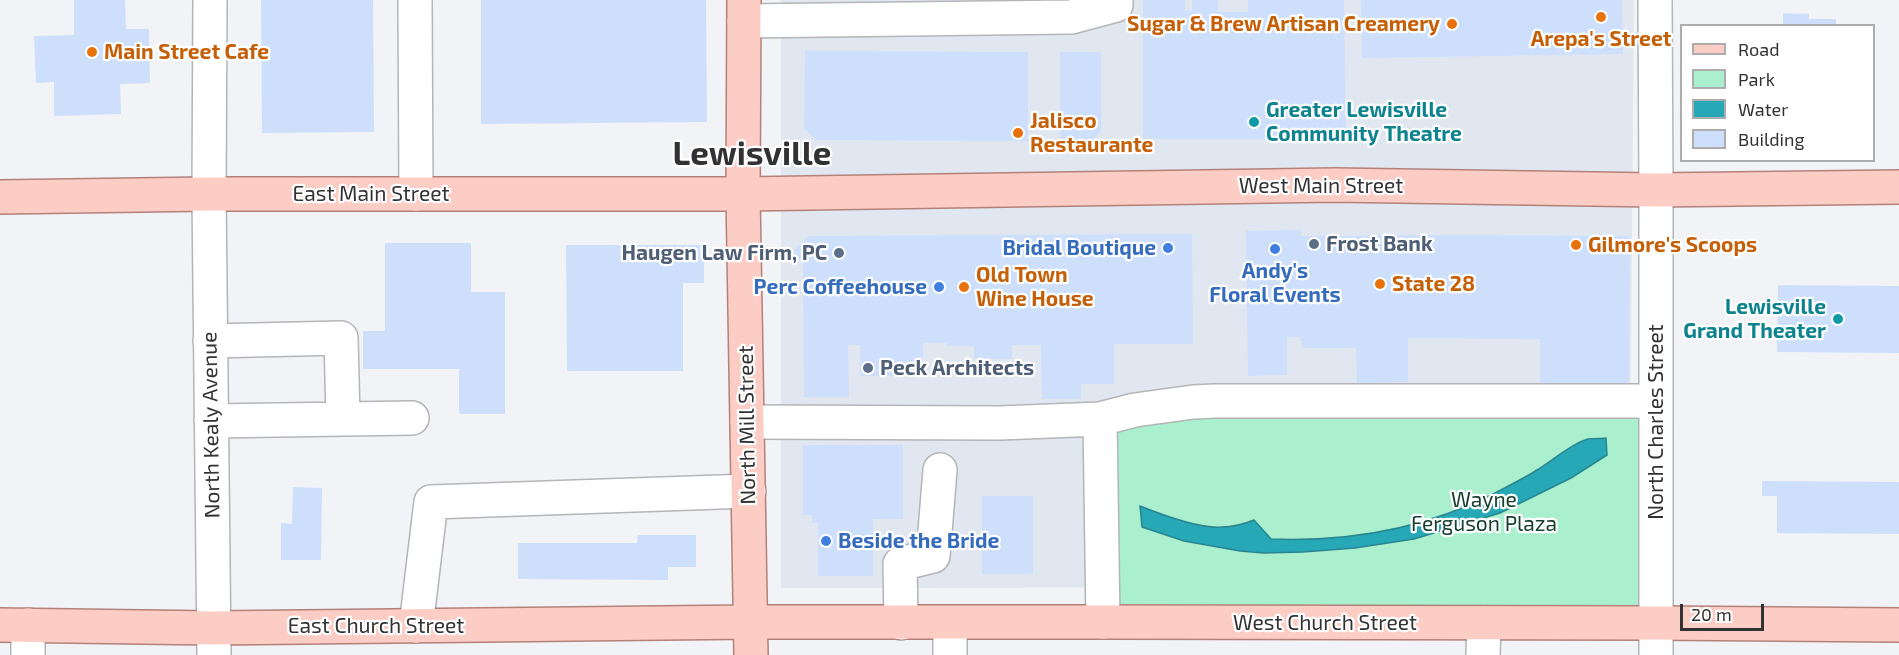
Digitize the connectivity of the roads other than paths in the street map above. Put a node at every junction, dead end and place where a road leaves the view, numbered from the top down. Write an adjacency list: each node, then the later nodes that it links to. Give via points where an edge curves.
1 (210, 0): 8 (street, North Kealy Avenue)
2 (415, 0): 9 (street)
3 (1655, 0): 7 (street, North Charles Street)
4 (1116, 2): 5 (street, via 1071,17)
5 (744, 10): 10 (main road, North Mill Street)
6 (1899, 186): 7 (main road, West Main Street)
7 (1656, 190): 10 (main road, West Main Street, via 1335,185); 13 (street, North Charles Street)
8 (209, 195): 9 (main road, East Main Street); 11 (main road, East Main Street); 12 (street, North Kealy Avenue)
9 (416, 195): 10 (main road, East Main Street)
10 (743, 195): 18 (main road, North Mill Street)
11 (0, 197)
12 (210, 341): 15 (street, via 341,338); 17 (street, North Kealy Avenue)
13 (1656, 401): 16 (street, via 1215,401 1135,410); 25 (street, North Charles Street)
14 (412, 418): 15 (street)
15 (344, 419): 17 (street)
16 (1100, 419): 18 (street, via 999,423); 22 (street)
17 (211, 421): 30 (street, North Kealy Avenue)
18 (747, 422): 20 (main road, North Mill Street)
19 (939, 470): 23 (street, via 933,556 900,564)
20 (749, 491): 21 (main road, North Mill Street); 27 (street, via 431,502)
21 (752, 622): 23 (main road, West Church Street); 27 (main road, East Church Street); 31 (main road, North Mill Street)
22 (1103, 622): 24 (main road, West Church Street); 29 (main road, West Church Street)
23 (901, 623): 29 (main road, West Church Street)
24 (1484, 623): 25 (main road, West Church Street); 32 (street)
25 (1656, 623): 26 (main road, West Church Street); 33 (street, North Charles Street)
26 (1899, 625)
27 (416, 626): 30 (main road, East Church Street)
28 (18, 635): 30 (main road, East Church Street)
29 (950, 639)
30 (213, 641)
31 (751, 655)
32 (1483, 655)
33 (1656, 655)

